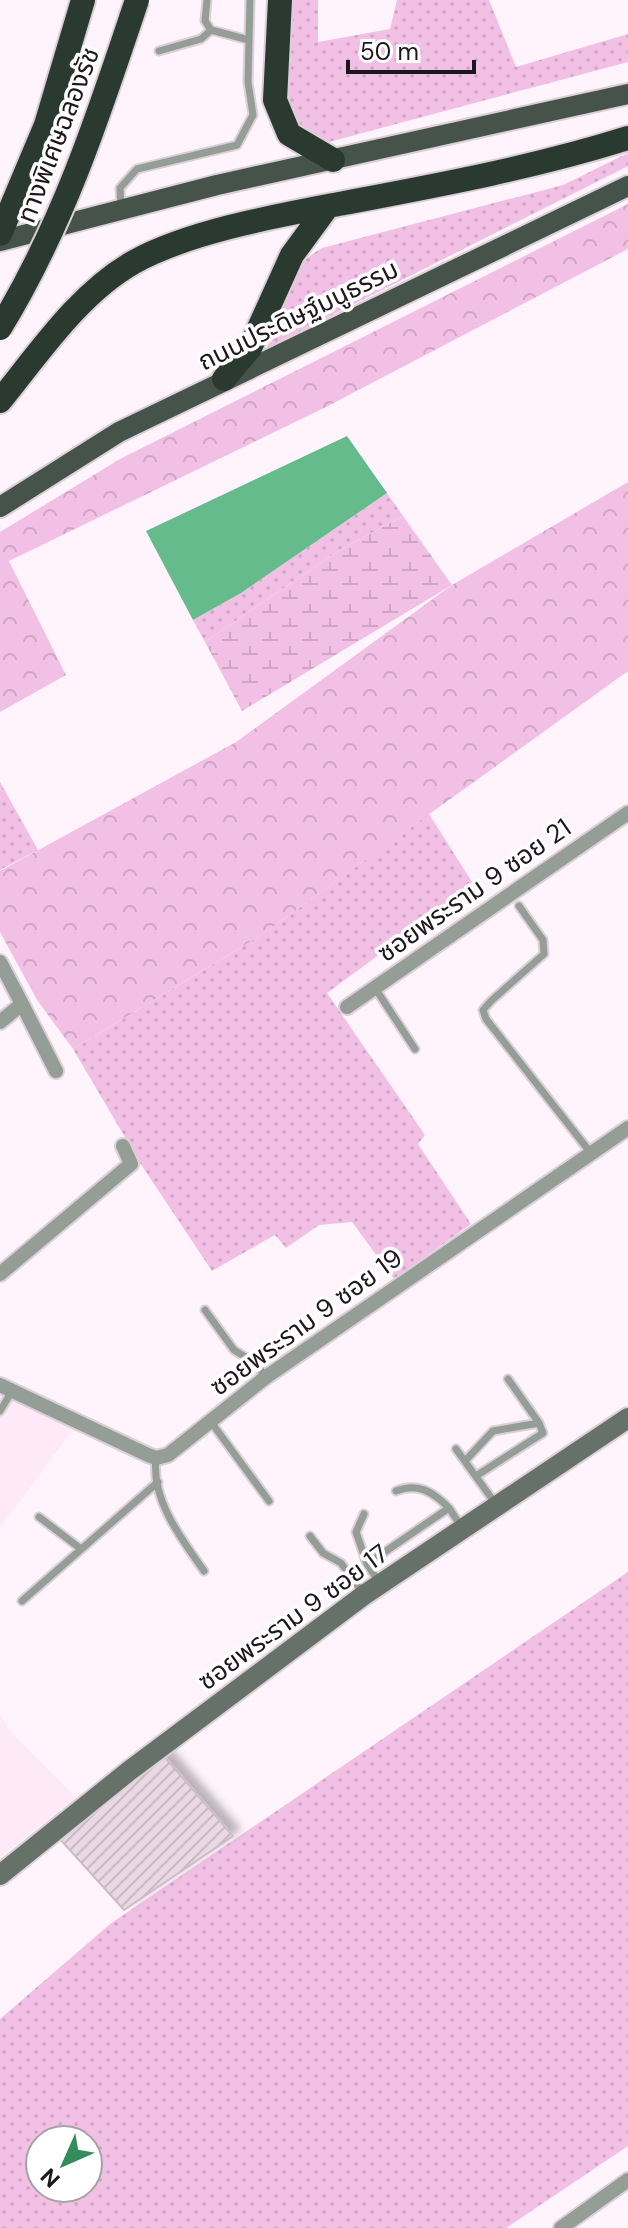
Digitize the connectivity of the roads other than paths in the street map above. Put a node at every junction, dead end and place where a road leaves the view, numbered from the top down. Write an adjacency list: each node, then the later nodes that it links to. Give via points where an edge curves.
1 (83, 0): 15 (highway, ทางพิเศษฉลองรัช, via 46,125)
2 (137, 0): 17 (highway, ทางพิเศษฉลองรัช, bridge, via 59,222)
3 (207, 0): 6 (lane, via 205,21)
4 (250, 0): 7 (lane)
5 (280, 0): 11 (highway, via 275,100 289,134)
6 (211, 30): 7 (lane); 8 (lane, via 201,39)
7 (249, 40): 14 (lane, via 253,115 237,145 137,169 120,188)
8 (159, 51)
9 (628, 94): 11 (main road)
10 (628, 138): 13 (highway)
11 (333, 160): 14 (main road)
12 (628, 186): 18 (main road, ถนนประดิษฐ์มนูธรรม)
13 (328, 206): 18 (highway, via 292,255 250,348); 19 (highway, via 202,236 134,262 96,290)
14 (121, 209): 16 (main road)
15 (0, 234)
16 (0, 241)
17 (0, 328)
18 (224, 379): 20 (main road, ถนนประดิษฐ์มนูธรรม, via 119,432)
19 (0, 401)
20 (0, 507)
21 (628, 813): 24 (street, ซอยพระราม 9 ซอย 21)
22 (519, 906): 32 (lane, via 543,940 544,954 483,1010)
23 (0, 962): 25 (street)
24 (375, 988): 26 (street, ซอยพระราม 9 ซอย 21); 28 (lane)
25 (22, 1004): 27 (street); 29 (street)
26 (347, 1007)
27 (0, 1022)
28 (415, 1049)
29 (56, 1071)
30 (628, 1128): 32 (street, ซอยพระราม 9 ซอย 19)
31 (123, 1146): 33 (street, via 131,1164)
32 (590, 1152): 35 (street, ซอยพระราม 9 ซอย 19)
33 (0, 1274)
34 (205, 1310): 35 (lane, via 234,1350)
35 (266, 1377): 40 (street, ซอยพระราม 9 ซอย 19)
36 (508, 1379): 41 (lane)
37 (6, 1388): 38 (lane); 43 (street)
38 (0, 1411)
39 (628, 1418): 49 (street, ซอยพระราม 9 ซอย 17)
40 (211, 1421): 43 (street, ซอยพระราม 9 ซอย 19, via 168,1455); 48 (lane)
41 (539, 1423): 44 (lane, via 493,1431); 45 (lane, via 543,1433)
42 (456, 1449): 44 (lane)
43 (156, 1458): 46 (lane)
44 (465, 1461): 45 (lane)
45 (476, 1476): 49 (lane)
46 (158, 1482): 55 (lane); 57 (lane, via 170,1523)
47 (396, 1491): 50 (lane, via 423,1488)
48 (269, 1501)
49 (496, 1505): 53 (street, ซอยพระราม 9 ซอย 17)
50 (449, 1508): 53 (lane); 56 (lane)
51 (364, 1514): 56 (lane, via 356,1532)
52 (39, 1517): 55 (lane)
53 (462, 1528): 58 (street, ซอยพระราม 9 ซอย 17)
54 (310, 1536): 58 (lane, via 323,1553)
55 (81, 1549): 59 (lane)
56 (367, 1564): 58 (lane)
57 (204, 1571)
58 (372, 1590): 60 (street, ซอยพระราม 9 ซอย 17, via 129,1771)
59 (22, 1601)
60 (0, 1875)
61 (628, 2180): 62 (street)
62 (561, 2228)

